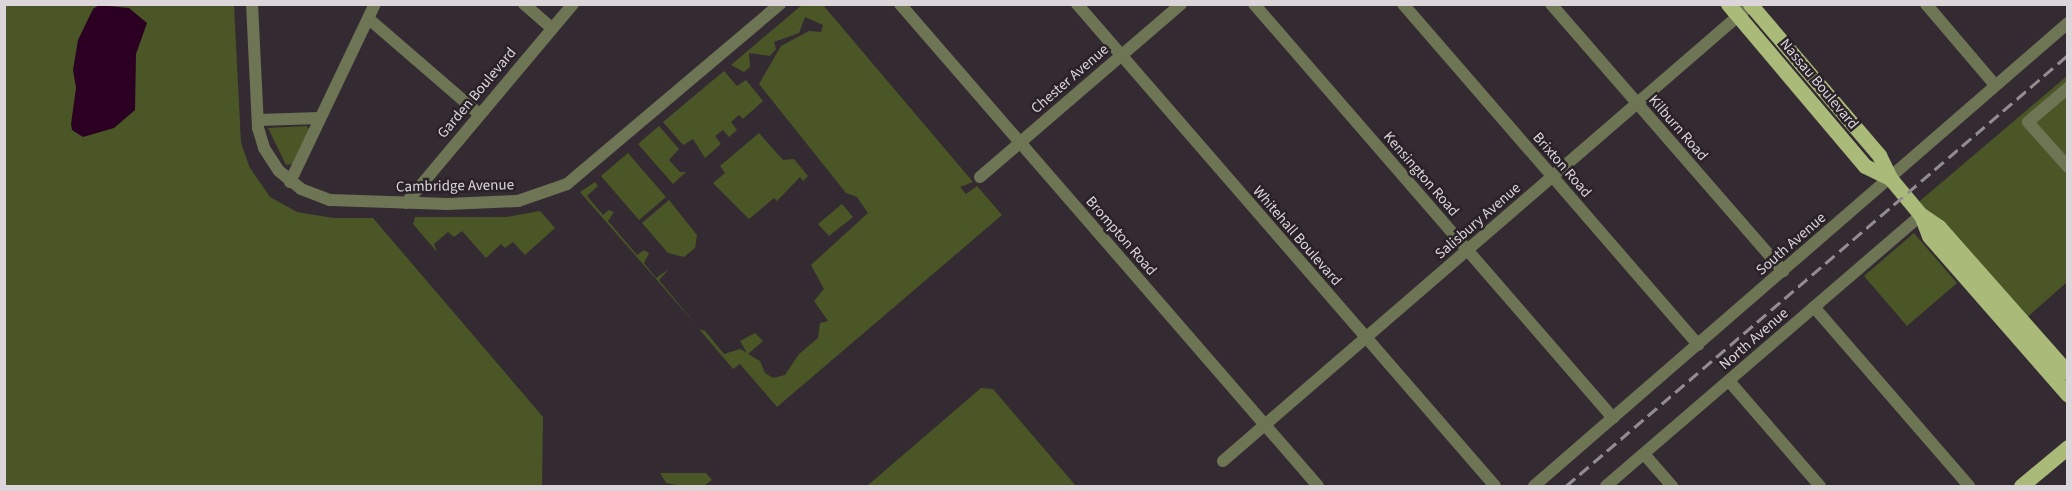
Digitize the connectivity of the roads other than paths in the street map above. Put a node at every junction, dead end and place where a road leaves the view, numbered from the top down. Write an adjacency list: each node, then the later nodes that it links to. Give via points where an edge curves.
1 (252, 4): 24 (street, Cambridge Avenue)
2 (375, 4): 15 (street)
3 (524, 4): 17 (street)
4 (573, 4): 17 (street, Garden Boulevard)
5 (780, 4): 31 (street, Cambridge Avenue, via 567,184 505,203)
6 (900, 4): 25 (street, Brompton Road)
7 (1077, 4): 18 (street, Whitehall Boulevard)
8 (1181, 4): 18 (street, Chester Avenue)
9 (1254, 4): 33 (street, Kensington Road)
10 (1403, 4): 28 (street, Brixton Road)
11 (1551, 4): 21 (street, Kilburn Road)
12 (1926, 4): 19 (street)
13 (1751, 5): 14 (street, Salisbury Avenue); 29 (main road, Nassau Boulevard, via 1879,155)
14 (1733, 10): 21 (street, Salisbury Avenue); 29 (main road, Nassau Boulevard, via 1865,166)
15 (369, 19): 22 (street); 23 (street)
16 (2067, 23): 19 (street, South Avenue)
17 (552, 28): 22 (street, Garden Boulevard)
18 (1121, 56): 25 (street, Chester Avenue); 36 (street, Whitehall Boulevard)
19 (1995, 85): 29 (street, South Avenue)
20 (2067, 88): 26 (street, via 2028,122)
21 (1637, 104): 28 (street, Salisbury Avenue); 34 (street, Kilburn Road)
22 (479, 114): 31 (street, Garden Boulevard)
23 (320, 118): 24 (street); 30 (street)
24 (258, 120): 30 (street, Cambridge Avenue, via 264,148)
25 (1020, 142): 27 (street, Chester Avenue); 42 (street, Brompton Road)
26 (2067, 167)
27 (980, 177)
28 (1552, 177): 33 (street, Salisbury Avenue); 37 (street, Brixton Road)
29 (1890, 178): 32 (main road, Nassau Boulevard); 34 (street, South Avenue)
30 (291, 182): 31 (street, Cambridge Avenue, via 330,200)
31 (406, 203)
32 (1921, 215): 35 (street, North Avenue); 38 (main road, Nassau Boulevard, via 1939,227); 40 (main road, Nassau Boulevard, via 1929,236)
33 (1467, 250): 36 (street, Salisbury Avenue); 41 (street, Kensington Road)
34 (1783, 271): 37 (street, South Avenue)
35 (1814, 308): 39 (street, North Avenue); 52 (street)
36 (1366, 338): 42 (street, Salisbury Avenue); 47 (street, Whitehall Boulevard)
37 (1698, 345): 41 (street, South Avenue)
38 (2067, 373)
39 (1729, 381): 44 (street, North Avenue); 51 (street)
40 (2067, 395)
41 (1613, 418): 48 (street, South Avenue)
42 (1265, 425): 45 (street, Salisbury Avenue); 46 (street, Brompton Road)
43 (2067, 447): 53 (main road)
44 (1644, 454): 49 (street, North Avenue); 50 (street)
45 (1223, 461)
46 (1318, 486)
47 (1495, 486)
48 (1534, 486)
49 (1606, 486)
50 (1672, 486)
51 (1820, 486)
52 (1969, 486)
53 (2021, 486)

